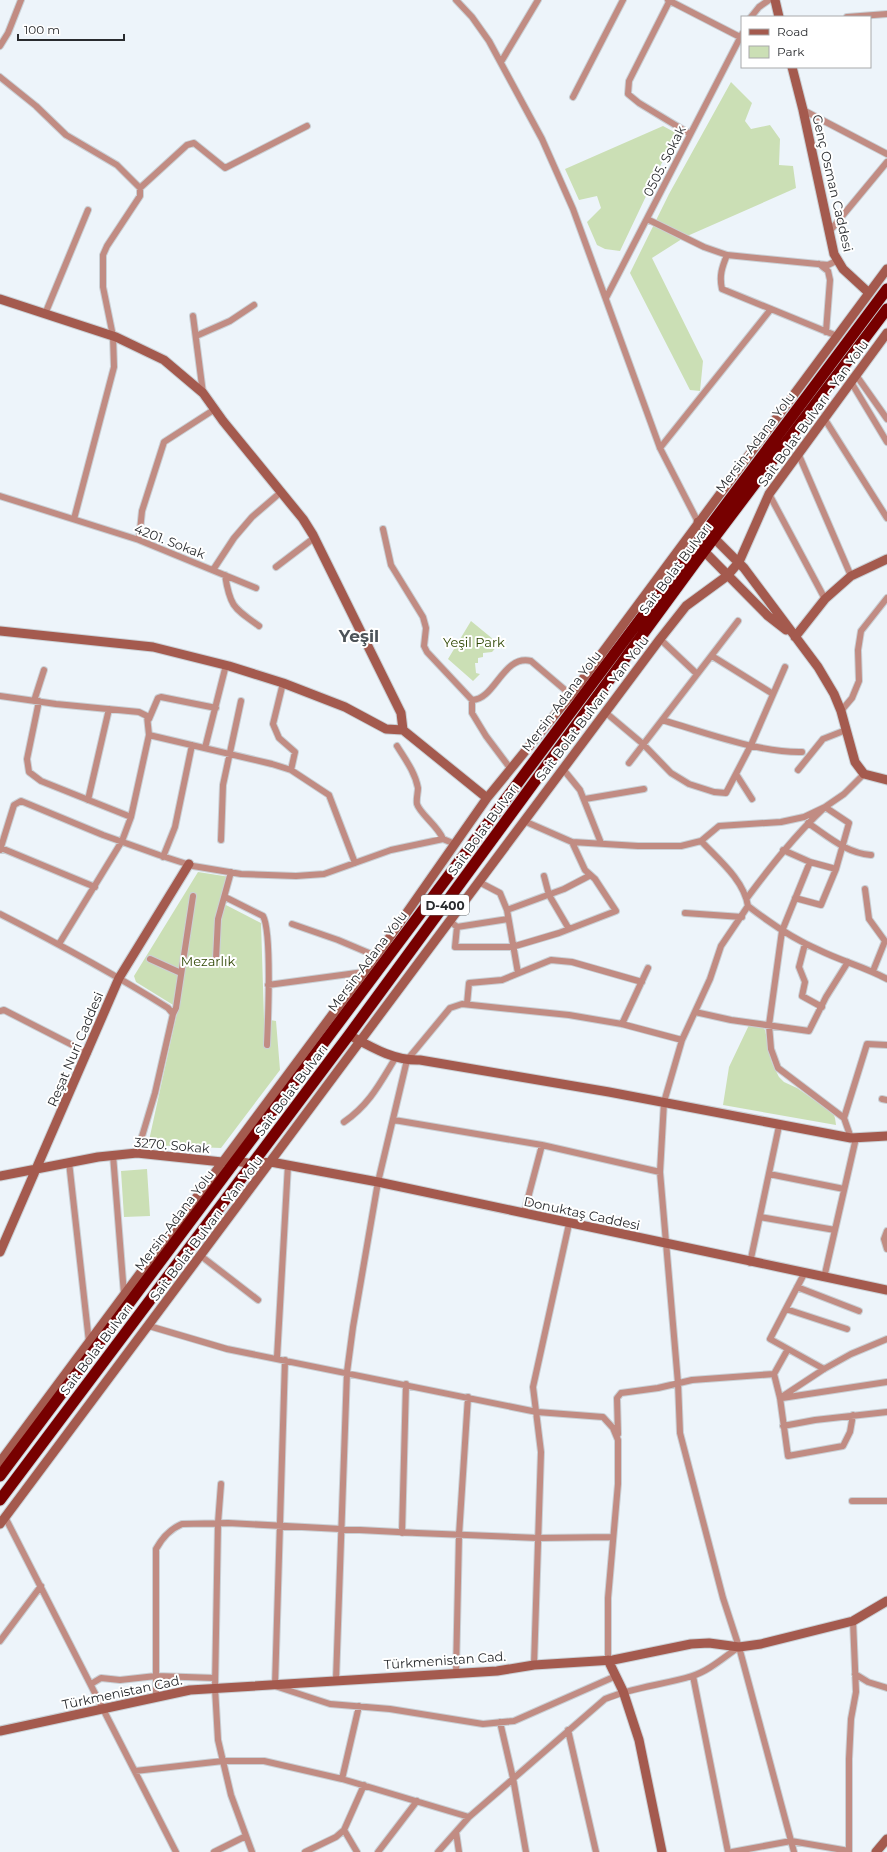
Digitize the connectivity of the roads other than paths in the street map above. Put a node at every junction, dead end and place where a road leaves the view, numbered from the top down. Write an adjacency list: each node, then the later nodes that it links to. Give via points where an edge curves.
1 (21, 0): 12 (street, via 8,34)
2 (456, 0): 13 (street, via 489,40)
3 (538, 0): 13 (street)
4 (623, 0): 16 (street)
5 (669, 0): 11 (street); 19 (street, via 629,81 628,94)
6 (776, 1): 8 (street, via 759,7); 9 (street)
7 (887, 14): 10 (street)
8 (752, 16)
9 (779, 16)
10 (860, 16)
11 (741, 36): 19 (street, 0505. Sokak)
12 (0, 46)
13 (501, 62): 32 (street, via 545,146)
14 (792, 68): 17 (street, Genç Osman Caddesi)
15 (0, 77): 22 (street, via 66,135 117,165)
16 (573, 97)
17 (803, 110): 20 (street); 25 (street, Genç Osman Caddesi)
18 (307, 126): 22 (street, via 225,168 194,143 186,145)
19 (690, 134): 24 (street, 0505. Sokak)
20 (887, 154)
21 (887, 162): 25 (street)
22 (140, 188): 41 (street, via 140,196 103,255 103,287)
23 (88, 210): 37 (street)
24 (647, 218): 26 (street, via 704,247); 32 (street, 0505. Sokak)
25 (829, 232): 27 (street, Genç Osman Caddesi)
26 (727, 255): 28 (street); 36 (street, via 721,268 722,289)
27 (838, 260): 28 (street, via 828,265); 31 (street, Genç Osman Caddesi, via 843,269)
28 (818, 264): 39 (street, via 828,272 830,280)
29 (887, 269): 31 (street, Sait Bolat Bulvarı - Yan Yolu)
30 (887, 289): 59 (highway, Mersin-Adana Yolu / D-400)
31 (869, 293): 43 (street, Sait Bolat Bulvarı - Yan Yolu)
32 (606, 298): 50 (street)
33 (0, 299): 37 (street)
34 (254, 305): 42 (street)
35 (887, 308): 59 (highway, Sait Bolat Bulvarı / D-400)
36 (771, 310): 39 (street); 50 (street)
37 (45, 314): 41 (street)
38 (193, 316): 42 (street)
39 (826, 332): 43 (street)
40 (887, 333): 44 (street, Sait Bolat Bulvarı - Yan Yolu)
41 (113, 336): 45 (street, via 164,360); 56 (street, via 114,367)
42 (196, 336): 45 (street)
43 (836, 336): 57 (street, Sait Bolat Bulvarı - Yan Yolu)
44 (853, 379): 47 (street, Sait Bolat Bulvarı - Yan Yolu); 48 (street); 49 (street)
45 (204, 393): 46 (street)
46 (215, 409): 52 (street); 62 (street, via 164,442 142,511)
47 (824, 418): 51 (street, Sait Bolat Bulvarı - Yan Yolu); 55 (street)
48 (887, 419)
49 (887, 442)
50 (660, 448): 57 (street)
51 (798, 454): 53 (street, Sait Bolat Bulvarı - Yan Yolu); 70 (street)
52 (280, 492): 60 (street); 67 (street, via 247,522)
53 (769, 494): 65 (street, Sait Bolat Bulvarı - Yan Yolu); 73 (street)
54 (0, 496): 56 (street, 4201. Sokak)
55 (887, 518)
56 (74, 519): 62 (street, 4201. Sokak)
57 (698, 522): 59 (street); 61 (street, Sait Bolat Bulvarı - Yan Yolu)
58 (384, 529): 88 (street, via 391,565 424,617 426,652)
59 (710, 534): 61 (highway, Mersin-Adana Yolu / D-400); 63 (highway, Sait Bolat Bulvarı / D-400); 65 (street)
60 (314, 538): 66 (street); 97 (street, via 401,713)
61 (692, 539): 63 (street); 86 (street, Sait Bolat Bulvarı - Yan Yolu); 202 (highway, Mersin-Adana Yolu / D-400)
62 (139, 540): 67 (street, 4201. Sokak)
63 (704, 551): 69 (street); 184 (highway, Sait Bolat Bulvarı / D-400)
64 (887, 559): 70 (street)
65 (739, 562): 69 (street, Sait Bolat Bulvarı - Yan Yolu); 77 (street)
66 (276, 567)
67 (213, 570): 68 (street, 4201. Sokak)
68 (225, 575): 71 (street, 4201. Sokak); 75 (street, via 234,607)
69 (727, 576): 77 (street, via 768,616); 78 (street, Sait Bolat Bulvarı - Yan Yolu, via 686,606)
70 (851, 576): 73 (street)
71 (256, 588)
72 (887, 598): 93 (street, via 861,631 858,650 859,681 852,698)
73 (825, 599): 77 (street)
74 (738, 621): 79 (street)
75 (259, 626)
76 (0, 631): 80 (street, via 153,647)
77 (795, 637): 93 (street, via 818,667)
78 (660, 639): 83 (street); 94 (street, Sait Bolat Bulvarı - Yan Yolu)
79 (712, 656): 83 (street); 85 (street)
80 (226, 665): 84 (street); 91 (street)
81 (785, 668): 85 (street)
82 (44, 670): 89 (street)
83 (697, 674): 96 (street)
84 (283, 683): 97 (street, via 345,707 386,729); 110 (street, via 273,724 279,738 295,752)
85 (773, 694): 102 (street)
86 (571, 695): 88 (street, via 531,660 527,660 513,663 485,694); 108 (street, Sait Bolat Bulvarı - Yan Yolu)
87 (0, 696): 89 (street)
88 (472, 700): 108 (street, via 472,713)
89 (37, 701): 92 (street); 119 (street, via 27,759 29,772 41,781)
90 (241, 701): 106 (street)
91 (216, 708): 95 (street, via 161,697 158,698); 104 (street)
92 (109, 709): 95 (street, via 139,712); 119 (street)
93 (841, 711): 98 (street)
94 (605, 712): 100 (street); 109 (street, Sait Bolat Bulvarı - Yan Yolu)
95 (149, 719): 99 (street)
96 (662, 720): 100 (street); 102 (street)
97 (404, 730): 116 (street)
98 (846, 730): 111 (street, via 823,739); 113 (street, via 855,762)
99 (149, 735): 101 (street); 121 (street)
100 (643, 744): 107 (street); 112 (street, via 671,773 689,784 726,793)
101 (192, 745): 104 (street); 135 (street, via 175,827)
102 (751, 745): 105 (street, via 788,753); 112 (street)
103 (397, 746): 124 (street, via 415,775 418,789 417,804 424,815 439,829)
104 (205, 748): 106 (street)
105 (802, 752)
106 (229, 754): 110 (street); 125 (street, via 223,785)
107 (629, 763)
108 (510, 768): 116 (street, Sait Bolat Bulvarı - Yan Yolu)
109 (563, 769): 117 (street); 122 (street, Sait Bolat Bulvarı - Yan Yolu)
110 (291, 770): 137 (street, via 331,797)
111 (798, 770)
112 (736, 774): 118 (street)
113 (864, 774): 114 (street); 120 (street, via 844,794)
114 (887, 780)
115 (644, 789): 117 (street)
116 (487, 798): 130 (street, Sait Bolat Bulvarı - Yan Yolu)
117 (584, 799): 129 (street)
118 (752, 799)
119 (88, 800): 121 (street)
120 (825, 807): 123 (street); 127 (street, via 804,817 781,822 719,826); 131 (street, via 849,823)
121 (131, 817): 126 (street)
122 (524, 821): 128 (street); 143 (street, Sait Bolat Bulvarı - Yan Yolu)
123 (808, 822): 131 (street); 133 (street)
124 (443, 839): 130 (street); 137 (street, via 391,850)
125 (221, 840)
126 (122, 841): 132 (street, via 21,801 14,805); 135 (street); 144 (street)
127 (701, 841): 129 (street, via 681,846); 149 (street, via 738,882)
128 (572, 842): 129 (street); 142 (street)
129 (601, 843)
130 (455, 844): 164 (street, Sait Bolat Bulvarı - Yan Yolu)
131 (842, 846): 134 (street, via 857,854); 139 (street)
132 (0, 849): 144 (street)
133 (784, 850): 136 (street); 149 (street)
134 (871, 855)
135 (163, 857): 138 (street)
136 (810, 862): 139 (street); 150 (street)
137 (355, 863): 140 (street, via 324,874 296,876)
138 (189, 864): 140 (street); 173 (street, Reşat Nuri Caddesi)
139 (836, 869): 150 (street, via 820,906)
140 (231, 872): 148 (street)
141 (544, 876): 146 (street)
142 (589, 876): 146 (street); 159 (street, via 595,879 616,911)
143 (479, 882): 152 (street, via 500,893); 158 (street, Sait Bolat Bulvarı - Yan Yolu)
144 (95, 886): 161 (street)
145 (865, 890): 169 (street, via 868,919 885,941)
146 (549, 894): 152 (street); 159 (street)
147 (194, 896): 171 (street)
148 (225, 897): 166 (street, via 218,919); 176 (street, via 263,916 266,922)
149 (747, 898): 151 (street)
150 (795, 898): 160 (street)
151 (748, 906): 155 (street); 160 (street)
152 (507, 910): 156 (street)
153 (685, 913): 155 (street)
154 (0, 914): 161 (street)
155 (742, 917): 180 (street, via 721,946)
156 (508, 919): 158 (street); 163 (street)
157 (292, 924): 164 (street)
158 (454, 924): 163 (street, via 454,947); 186 (street, Sait Bolat Bulvarı - Yan Yolu)
159 (569, 929): 163 (street)
160 (782, 931): 162 (street); 183 (street)
161 (59, 944): 173 (street)
162 (805, 944): 167 (street); 178 (street, via 799,967 805,982 802,996)
163 (512, 947): 172 (street)
164 (376, 956): 170 (street, Sait Bolat Bulvarı - Yan Yolu)
165 (150, 959): 171 (street)
166 (216, 959)
167 (848, 962): 169 (street); 178 (street)
168 (648, 968): 175 (street)
169 (873, 971): 174 (street)
170 (364, 972): 176 (street); 204 (street, Sait Bolat Bulvarı - Yan Yolu)
171 (181, 973): 181 (street)
172 (518, 973): 175 (street, via 552,960); 177 (street, via 502,980 469,983)
173 (119, 978): 181 (street, via 168,1008); 189 (street, Reşat Nuri Caddesi)
174 (887, 979)
175 (642, 982): 182 (street)
176 (268, 985): 187 (street)
177 (468, 1004): 182 (street, via 569,1015); 191 (street, via 450,1008)
178 (822, 1007): 183 (street, via 809,1031)
179 (0, 1011): 189 (street, via 4,1010)
180 (695, 1012): 183 (street); 185 (street)
181 (173, 1014): 200 (street, via 155,1093)
182 (622, 1024): 185 (street)
183 (769, 1025): 193 (street, via 778,1068)
184 (349, 1035): 186 (street); 206 (highway, Sait Bolat Bulvarı / D-400)
185 (682, 1040): 192 (street)
186 (360, 1042): 190 (street); 205 (street, Sait Bolat Bulvarı - Yan Yolu)
187 (267, 1045)
188 (887, 1045): 193 (street, via 867,1044)
189 (88, 1053): 208 (street, Reşat Nuri Caddesi)
190 (396, 1057): 191 (street); 195 (street, via 360,1111)
191 (407, 1060): 192 (street, via 420,1060); 194 (street)
192 (664, 1102): 196 (street); 209 (street)
193 (844, 1118): 198 (street)
194 (394, 1120): 199 (street); 212 (street)
195 (344, 1122)
196 (780, 1126): 198 (street); 210 (street)
197 (887, 1136): 198 (street)
198 (854, 1138): 213 (street)
199 (542, 1145): 209 (street); 214 (street)
200 (137, 1153): 201 (street, 3270. Sokak); 204 (street, 3270. Sokak)
201 (113, 1155): 203 (street, 3270. Sokak); 228 (street)
202 (236, 1161): 204 (street, 3270. Sokak); 206 (street, 3270. Sokak); 253 (highway, Mersin-Adana Yolu / D-400)
203 (69, 1162): 208 (street, 3270. Sokak); 235 (street)
204 (222, 1162): 228 (street, Sait Bolat Bulvarı - Yan Yolu)
205 (271, 1162): 206 (street, 3270. Sokak); 207 (street, Donuktaş Caddesi); 222 (street, Sait Bolat Bulvarı - Yan Yolu)
206 (253, 1164): 255 (highway, Sait Bolat Bulvarı / D-400)
207 (288, 1165): 212 (street, Donuktaş Caddesi); 237 (street)
208 (38, 1168): 211 (street, 3270. Sokak); 221 (street, Reşat Nuri Caddesi)
209 (660, 1172): 219 (street)
210 (769, 1174): 213 (street); 215 (street)
211 (0, 1176)
212 (378, 1182): 214 (street, Donuktaş Caddesi); 240 (street)
213 (844, 1189): 217 (street)
214 (524, 1213): 216 (street, Donuktaş Caddesi)
215 (760, 1217): 217 (street); 223 (street)
216 (569, 1224): 219 (street, Donuktaş Caddesi); 247 (street, via 533,1387)
217 (835, 1230): 225 (street)
218 (887, 1231): 220 (street, via 884,1239)
219 (666, 1245): 223 (street, Donuktaş Caddesi); 243 (street)
220 (887, 1249)
221 (0, 1252)
222 (201, 1256): 229 (street); 232 (street, Sait Bolat Bulvarı - Yan Yolu)
223 (750, 1262): 224 (street, Donuktaş Caddesi)
224 (804, 1274): 225 (street, Donuktaş Caddesi); 226 (street)
225 (824, 1278): 227 (street, Donuktaş Caddesi)
226 (798, 1287): 230 (street); 231 (street)
227 (887, 1290)
228 (124, 1294): 235 (street, Sait Bolat Bulvarı - Yan Yolu)
229 (258, 1300)
230 (786, 1309): 233 (street); 236 (street, via 770,1339)
231 (859, 1311)
232 (149, 1326): 237 (street, via 227,1349); 258 (street, Sait Bolat Bulvarı - Yan Yolu)
233 (847, 1329)
234 (887, 1339): 239 (street)
235 (89, 1342): 252 (street, Sait Bolat Bulvarı - Yan Yolu)
236 (788, 1349): 239 (street); 241 (street)
237 (277, 1358): 238 (street)
238 (285, 1360): 240 (street); 260 (street)
239 (824, 1369): 246 (street)
240 (347, 1372): 244 (street); 261 (street)
241 (774, 1374): 243 (street); 246 (street)
242 (887, 1382): 246 (street)
243 (678, 1383): 251 (street, via 621,1393 617,1398); 270 (street, via 680,1433 723,1598)
244 (406, 1384): 245 (street); 262 (street)
245 (468, 1397): 247 (street); 263 (street)
246 (780, 1398): 250 (street)
247 (538, 1412): 251 (street, via 604,1417); 265 (street, via 541,1452)
248 (887, 1412): 249 (street)
249 (853, 1415): 250 (street); 250 (street, via 850,1432 843,1446 788,1456)
250 (783, 1426)
251 (618, 1440): 264 (street, via 618,1484)
252 (0, 1462)
253 (0, 1476)
254 (221, 1484): 259 (street)
255 (0, 1500)
256 (852, 1501): 257 (street)
257 (887, 1501)
258 (3, 1520): 266 (street)
259 (218, 1523): 260 (street); 275 (street, via 182,1524 161,1540 156,1549); 278 (street)
260 (280, 1526): 261 (street); 281 (street)
261 (340, 1530): 262 (street); 279 (street)
262 (402, 1533): 263 (street)
263 (459, 1535): 265 (street); 273 (street)
264 (613, 1537): 265 (street); 271 (street, via 608,1598)
265 (538, 1538): 272 (street)
266 (41, 1586): 269 (street); 280 (street)
267 (887, 1601): 268 (street, Türkmenistan Cad.)
268 (853, 1621): 270 (street, Türkmenistan Cad.); 274 (street)
269 (0, 1641)
270 (739, 1647): 271 (street, Türkmenistan Cad., via 709,1643 691,1644); 277 (street); 302 (street)
271 (608, 1660): 272 (street, Türkmenistan Cad.); 276 (street)
272 (534, 1665): 273 (street, Türkmenistan Cad., via 497,1671)
273 (456, 1673): 279 (street, Türkmenistan Cad.)
274 (855, 1674): 283 (street, via 868,1682); 317 (street, via 856,1692 851,1719 849,1759)
275 (156, 1676): 278 (street); 280 (street, via 120,1680 101,1678); 285 (street)
276 (616, 1676): 284 (street); 288 (street, via 514,1721)
277 (693, 1676): 284 (street); 314 (street)
278 (215, 1678): 282 (street)
279 (336, 1680): 281 (street, Türkmenistan Cad.)
280 (92, 1684): 287 (street)
281 (275, 1686): 282 (street, Türkmenistan Cad.); 286 (street, via 330,1704)
282 (215, 1688): 285 (street, Türkmenistan Cad.); 291 (street, via 218,1740)
283 (887, 1688)
284 (623, 1691): 289 (street, via 605,1699); 313 (street, via 640,1740)
285 (156, 1697): 287 (street, Türkmenistan Cad.)
286 (359, 1706): 288 (street, via 483,1724); 294 (street)
287 (104, 1708): 290 (street, Türkmenistan Cad.); 292 (street)
288 (500, 1722): 293 (street)
289 (568, 1730): 293 (street); 312 (street)
290 (0, 1731)
291 (223, 1761): 292 (street); 294 (street, via 264,1761); 300 (street, via 231,1795)
292 (135, 1771): 303 (street)
293 (513, 1778): 297 (street); 311 (street)
294 (342, 1779): 295 (street)
295 (364, 1785): 296 (street); 298 (street)
296 (417, 1800): 297 (street); 308 (street)
297 (469, 1817): 299 (street)
298 (344, 1830): 306 (street, via 336,1837); 307 (street)
299 (456, 1832): 309 (street); 310 (street)
300 (246, 1836): 304 (street); 305 (street)
301 (887, 1840): 318 (street)
302 (791, 1841): 315 (street); 316 (street); 317 (street)
303 (176, 1852)
304 (214, 1852)
305 (252, 1852)
306 (305, 1852)
307 (357, 1852)
308 (378, 1852)
309 (438, 1852)
310 (459, 1852)
311 (526, 1852)
312 (596, 1852)
313 (662, 1852)
314 (728, 1852)
315 (732, 1852)
316 (794, 1852)
317 (849, 1852)
318 (876, 1852)

